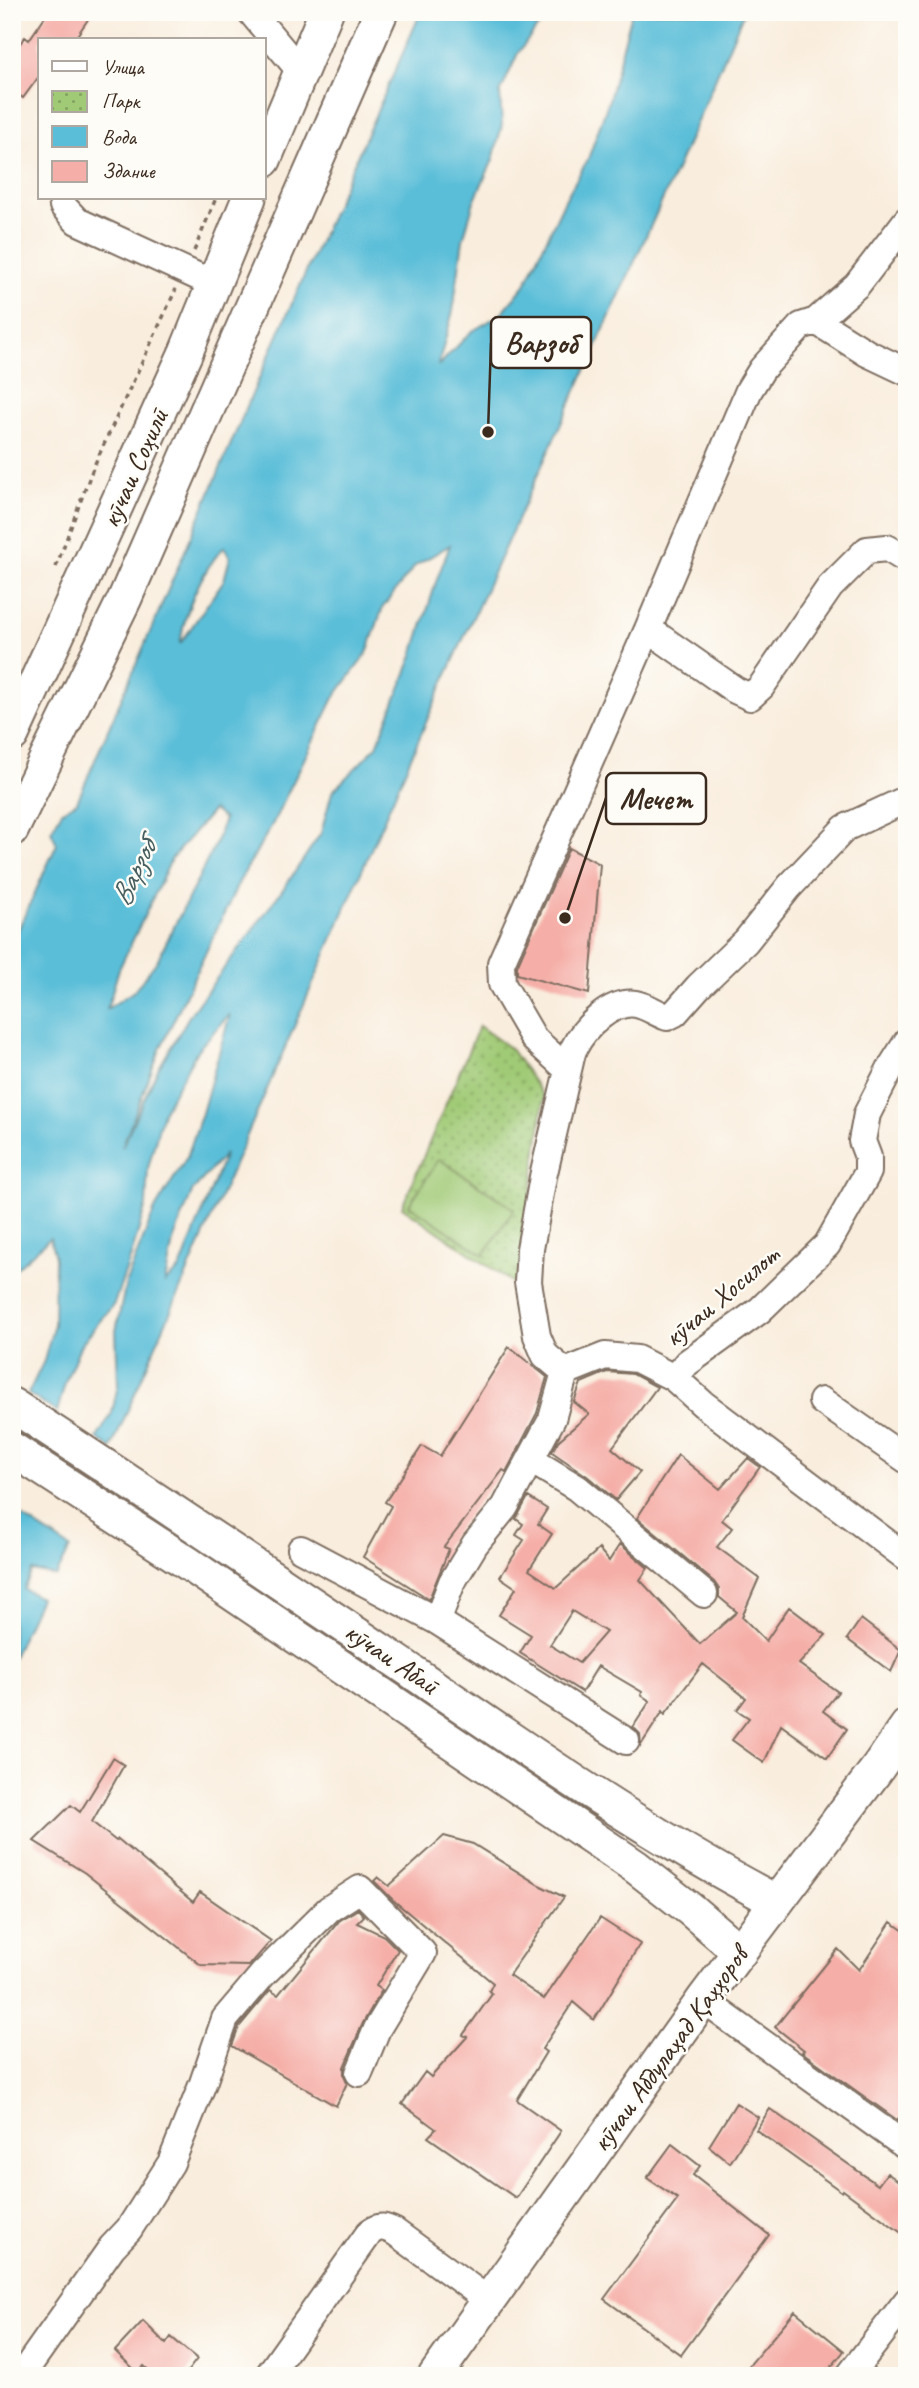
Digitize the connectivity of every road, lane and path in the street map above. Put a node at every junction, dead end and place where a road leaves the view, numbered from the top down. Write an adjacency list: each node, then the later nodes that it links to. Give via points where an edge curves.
1 (251, 12): 5 (street)
2 (381, 12): 4 (main road)
3 (321, 24): 4 (main road, via 322,56 335,62); 5 (main road)
4 (362, 56): 7 (main road)
5 (301, 72): 6 (main road)
6 (267, 143): 7 (main road, via 292,136 308,142)
7 (319, 157): 20 (main road, via 125,598)
8 (62, 200): 12 (street, via 76,221)
9 (216, 200): 12 (path)
10 (248, 200): 12 (main road, кӯчаи Соҳилӣ)
11 (907, 220): 13 (street, via 857,285)
12 (199, 278): 16 (path, via 93,468); 18 (main road, кӯчаи Соҳилӣ, via 101,541)
13 (816, 321): 14 (street); 17 (street, via 801,326 749,390)
14 (907, 372)
15 (907, 560): 17 (street, via 887,548 867,550 830,587 750,697)
16 (56, 567)
17 (648, 629): 22 (street, via 500,963 502,984 534,1040)
18 (14, 729)
19 (907, 799): 22 (street, via 845,828 746,941 675,1013 667,1017 626,1003 605,1013 574,1048)
20 (12, 829)
21 (907, 1042): 24 (street, кӯчаи Хосилот, via 865,1122 862,1141 868,1172 827,1245 760,1310 687,1363)
22 (568, 1070): 23 (street, via 541,1189 528,1282 537,1336 545,1355)
23 (565, 1371): 24 (street, via 605,1356 637,1359); 28 (street, via 552,1419)
24 (674, 1378): 31 (street)
25 (822, 1401): 29 (street)
26 (12, 1405): 36 (main road, кӯчаи Абаӣ, via 658,1835)
27 (12, 1449): 37 (main road, кӯчаи Абаӣ, via 636,1867)
28 (531, 1460): 32 (street, via 577,1488); 33 (street, via 505,1507 452,1582)
29 (907, 1460)
30 (301, 1549): 33 (street)
31 (907, 1558)
32 (704, 1594)
33 (437, 1620): 35 (street)
34 (907, 1726): 36 (main road, кӯчаи Абдулаҳад Қаҳҳоров)
35 (626, 1741)
36 (777, 1902): 37 (main road, кӯчаи Абдулаҳад Қаҳҳоров)
37 (740, 1952): 38 (main road, кӯчаи Абдулаҳад Қаҳҳоров)
38 (703, 2000): 40 (street); 41 (main road, кӯчаи Абдулаҳад Қаҳҳоров)
39 (359, 2073): 43 (street, via 377,2029 423,1953 360,1889 320,1918 225,2019 171,2163 130,2229 104,2258)
40 (907, 2147)
41 (488, 2300): 44 (street, via 395,2232 377,2227); 45 (main road, кӯчаи Абдулаҳад Қаҳҳоров)
42 (907, 2301): 46 (street)
43 (21, 2376)
44 (268, 2376)
45 (435, 2376)
46 (849, 2376)

